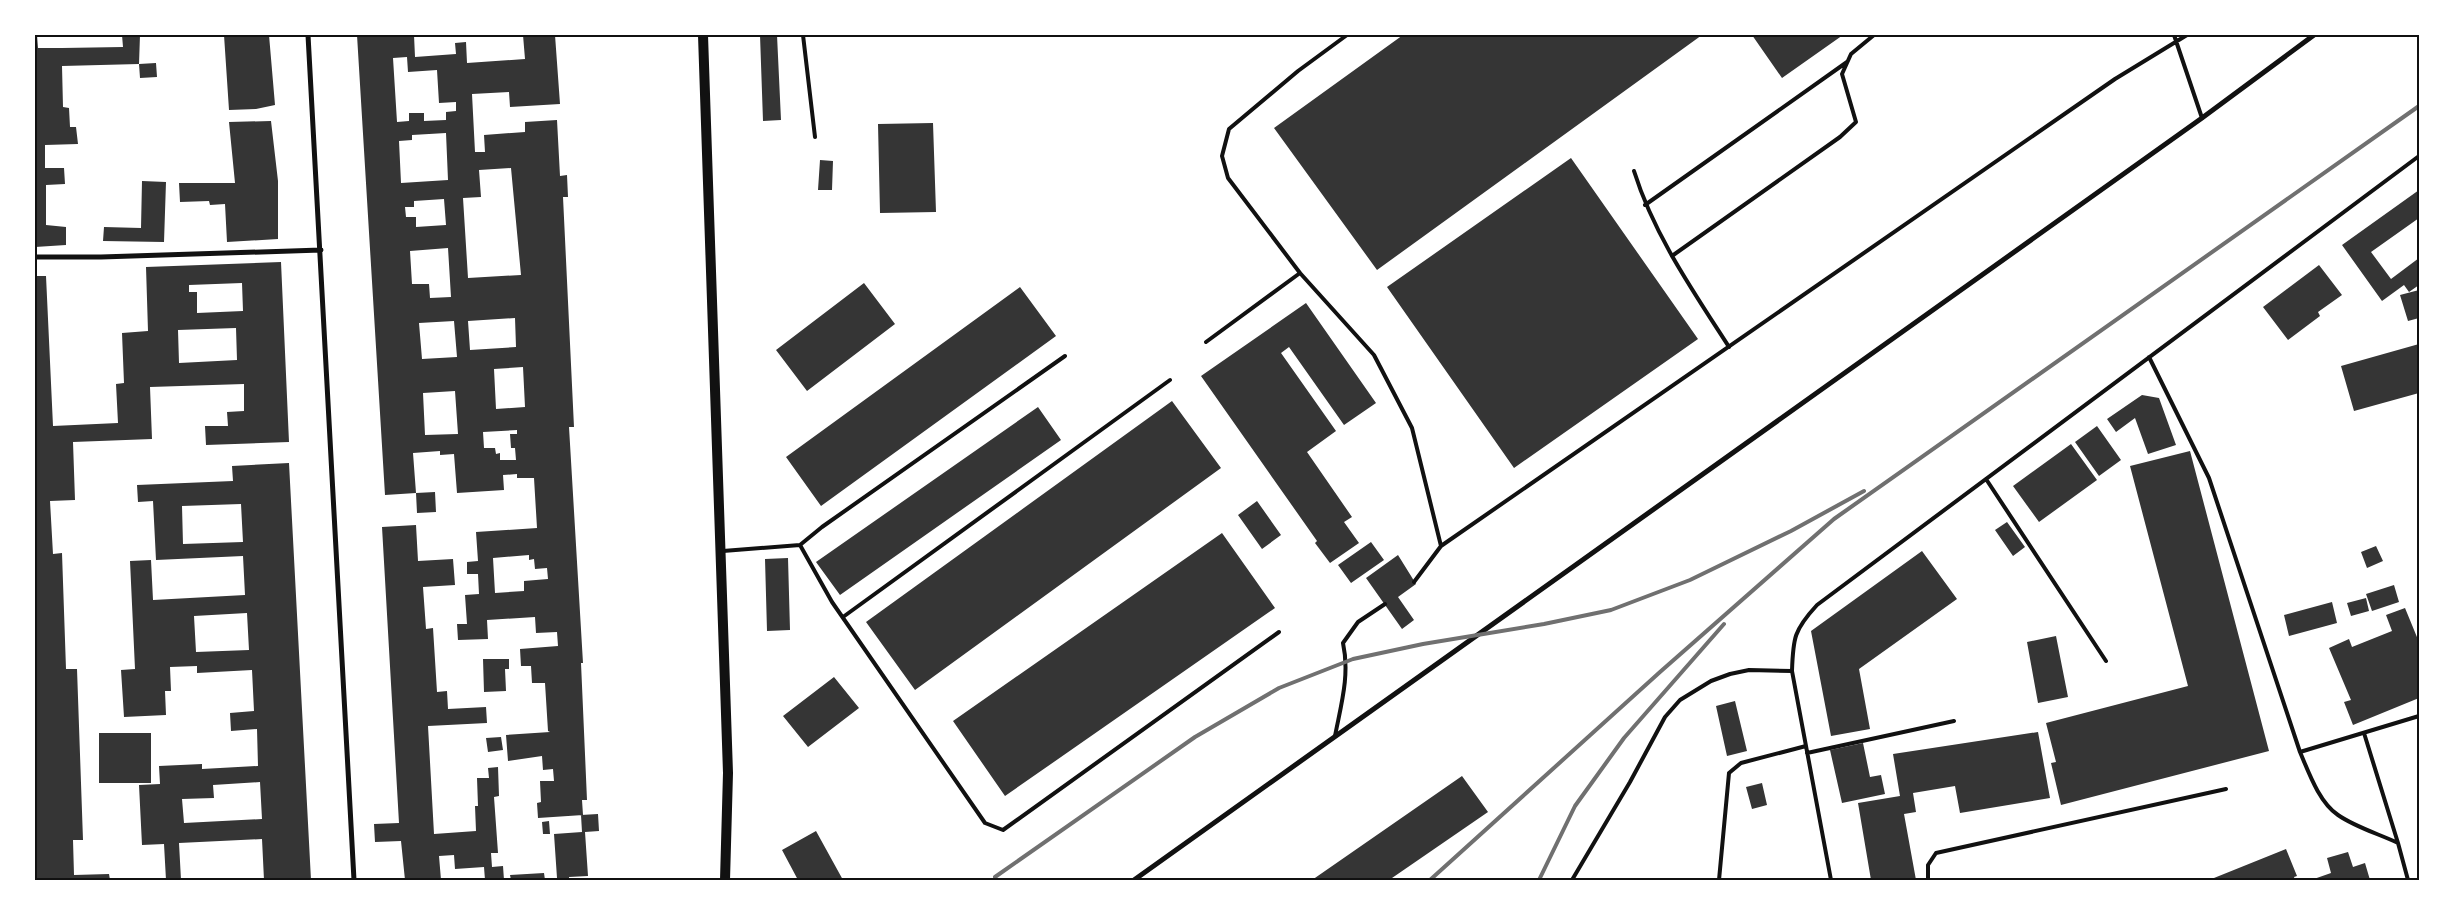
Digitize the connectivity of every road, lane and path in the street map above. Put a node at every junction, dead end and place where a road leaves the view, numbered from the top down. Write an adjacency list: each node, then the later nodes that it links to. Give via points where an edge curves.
1 (308, 35): 16 (street)
2 (703, 35): 28 (main road)
3 (803, 35): 12 (lane)
4 (1347, 35): 19 (lane, via 1229,129 1222,156 1228,178)
5 (1874, 35): 10 (lane, via 1851,54)
6 (2174, 35): 9 (lane)
7 (2187, 35): 9 (lane)
8 (2314, 35): 11 (street)
9 (2176, 42): 11 (lane); 21 (lane, via 2115,79)
10 (1848, 61): 15 (lane); 17 (lane, via 1842,74 1856,122 1840,137)
11 (2202, 118): 38 (street)
12 (815, 137)
13 (2419, 156): 23 (lane)
14 (1634, 171): 15 (lane)
15 (1644, 205): 17 (lane)
16 (321, 250): 18 (street); 44 (street)
17 (1672, 256): 21 (lane)
18 (35, 257)
19 (1300, 273): 20 (lane); 27 (lane, via 1374,355 1408,420)
20 (1206, 342)
21 (1729, 347): 27 (lane)
22 (1065, 356): 26 (lane, via 822,527)
23 (2149, 357): 25 (lane); 40 (lane, via 2210,478)
24 (1170, 380): 31 (lane)
25 (1986, 479): 33 (lane); 34 (lane, via 1817,605 1800,625 1793,644)
26 (800, 546): 28 (lane); 31 (lane)
27 (1441, 546): 29 (lane)
28 (720, 551): 45 (main road, via 728,774)
29 (1414, 582)
30 (1385, 604): 38 (lane, via 1358,622 1343,643 1347,677)
31 (843, 617): 32 (lane, via 984,823 1003,830)
32 (1279, 632)
33 (2106, 661)
34 (1792, 671): 39 (lane); 47 (lane, via 1749,670 1730,674 1710,681 1680,700 1665,717)
35 (2419, 716): 37 (lane)
36 (1954, 721): 41 (lane)
37 (2364, 732): 40 (lane); 43 (lane)
38 (1335, 737): 46 (street)
39 (1806, 746): 41 (lane); 48 (lane, via 1741,763 1729,774)
40 (2300, 752): 43 (lane, via 2310,776 2337,815)
41 (1807, 753): 49 (lane)
42 (2226, 789): 50 (lane, via 1936,853 1928,865)
43 (2398, 843): 51 (lane)
44 (354, 880)
45 (726, 880)
46 (1134, 880)
47 (1572, 880)
48 (1719, 880)
49 (1831, 880)
50 (1928, 880)
51 (2408, 880)

